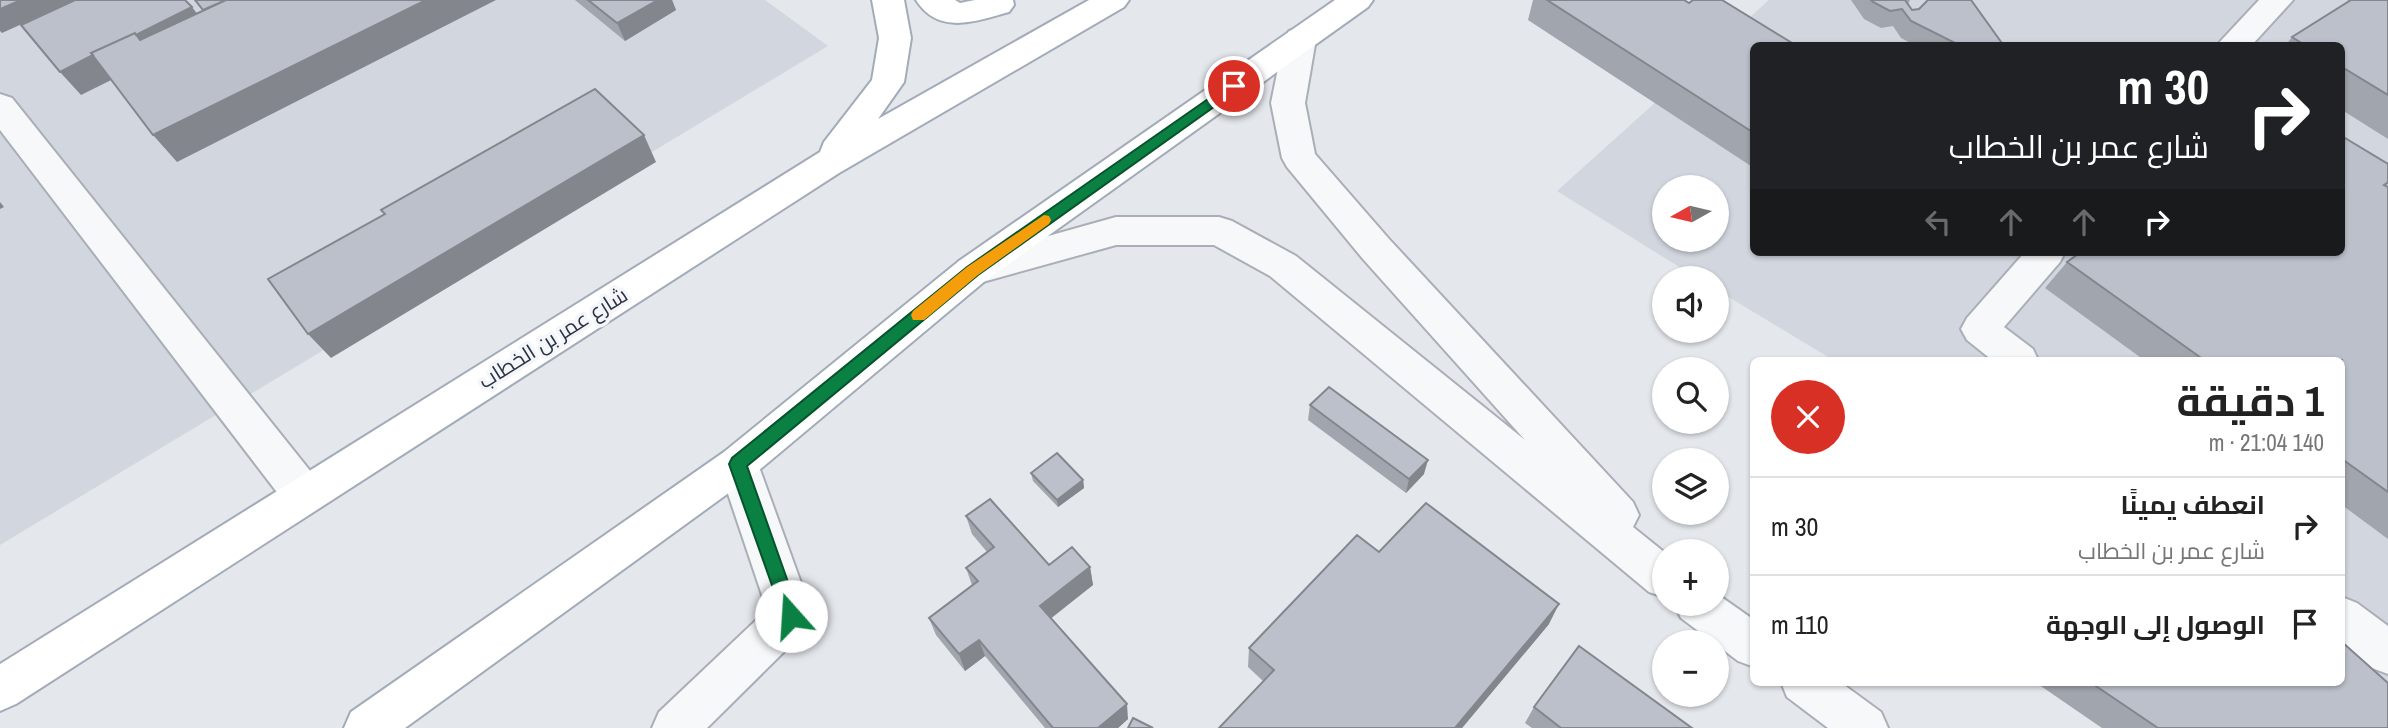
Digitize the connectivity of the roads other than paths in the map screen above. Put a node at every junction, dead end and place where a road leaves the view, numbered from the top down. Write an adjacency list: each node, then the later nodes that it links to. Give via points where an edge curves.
1 (888, 0): 11 (main road, via 895,38 888,82)
2 (998, 0): 6 (main road, via 998,5)
3 (1113, 0): 9 (main road, شارع عمر بن الخطاب)
4 (1357, 0): 7 (main road)
5 (2277, 0): 8 (street)
6 (944, 7): 9 (main road)
7 (1300, 39): 13 (main road); 17 (street, via 1288,103 1299,158)
8 (2236, 42)
9 (1007, 61): 11 (main road, شارع عمر بن الخطاب)
10 (0, 106): 16 (street)
11 (827, 164): 16 (main road, شارع عمر بن الخطاب)
12 (2044, 256): 14 (street, via 1980,329)
13 (972, 271): 15 (main road); 18 (street, via 1116,230 1219,230 1283,266)
14 (2015, 357)
15 (737, 464): 27 (main road); 28 (street, via 791,616)
16 (304, 495): 21 (main road, شارع عمر بن الخطاب)
17 (1652, 552)
18 (1652, 568)
19 (1713, 616): 22 (street)
20 (2345, 619): 23 (street)
21 (94, 629): 25 (main road, شارع عمر بن الخطاب); 26 (main road)
22 (1750, 643)
23 (2388, 653)
24 (1808, 686): 29 (street)
25 (0, 689)
26 (0, 696)
27 (367, 728)
28 (675, 728)
29 (1865, 728)

